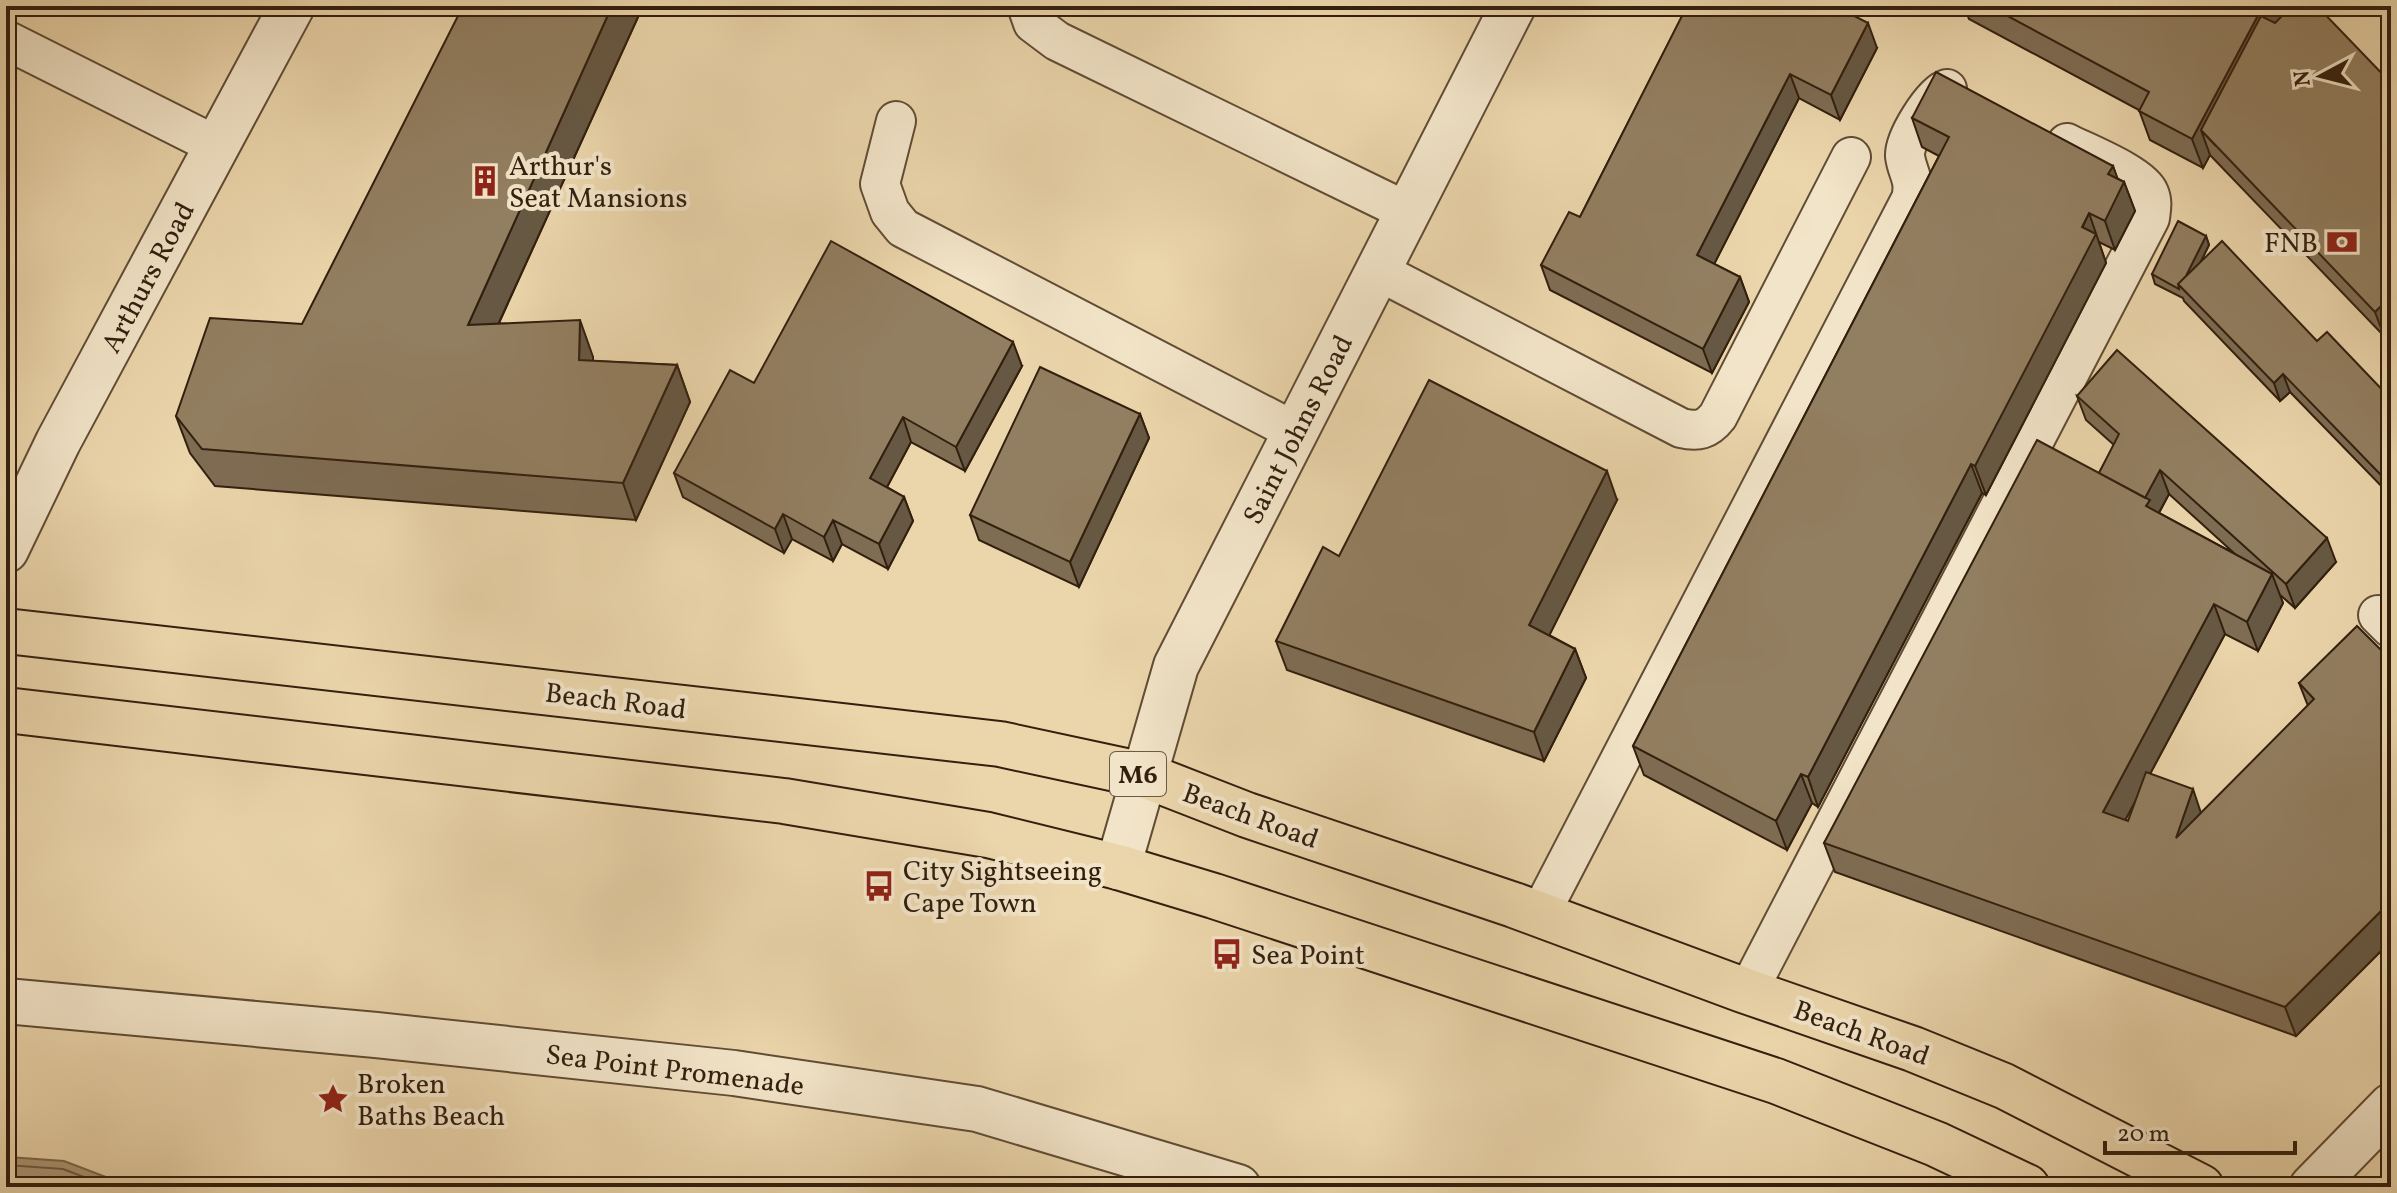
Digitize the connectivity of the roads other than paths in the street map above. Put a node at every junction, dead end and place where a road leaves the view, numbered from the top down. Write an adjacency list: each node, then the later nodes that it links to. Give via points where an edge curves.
1 (292, 6): 8 (street, Arthurs Road)
2 (1027, 6): 10 (lane, via 1033,23 1057,41)
3 (1513, 6): 10 (street, Saint Johns Road)
4 (6, 40): 8 (lane)
5 (1981, 98): 18 (lane, via 1953,87 1929,102 1905,150 1914,181 1911,199)
6 (896, 121): 12 (lane, via 880,184 890,212 903,228)
7 (2038, 128): 19 (lane, via 2137,180 2148,190 2150,218)
8 (217, 146): 13 (street, Arthurs Road)
9 (1851, 157): 11 (lane, via 1718,416 1709,427 1695,431)
10 (1408, 212): 11 (street, Saint Johns Road)
11 (1378, 271): 12 (street, Saint Johns Road)
12 (1296, 432): 16 (street, Saint Johns Road, via 1176,666)
13 (6, 550)
14 (6, 631): 16 (main road, Beach Road / M6, via 1000,744)
15 (6, 710): 17 (main road, via 784,801 988,835)
16 (1144, 775): 17 (street, Saint Johns Road); 18 (main road, Beach Road / M6)
17 (1118, 867): 23 (main road, via 1776,1081 1936,1144)
18 (1540, 914): 19 (main road, Beach Road / M6)
19 (1748, 991): 24 (main road, Beach Road / M6, via 2004,1086)
20 (6, 1001): 22 (street, Sea Point Promenade, via 719,1072 947,1104)
21 (2391, 1106): 25 (street)
22 (1238, 1187)
23 (2027, 1187)
24 (2201, 1187)
25 (2312, 1187)

